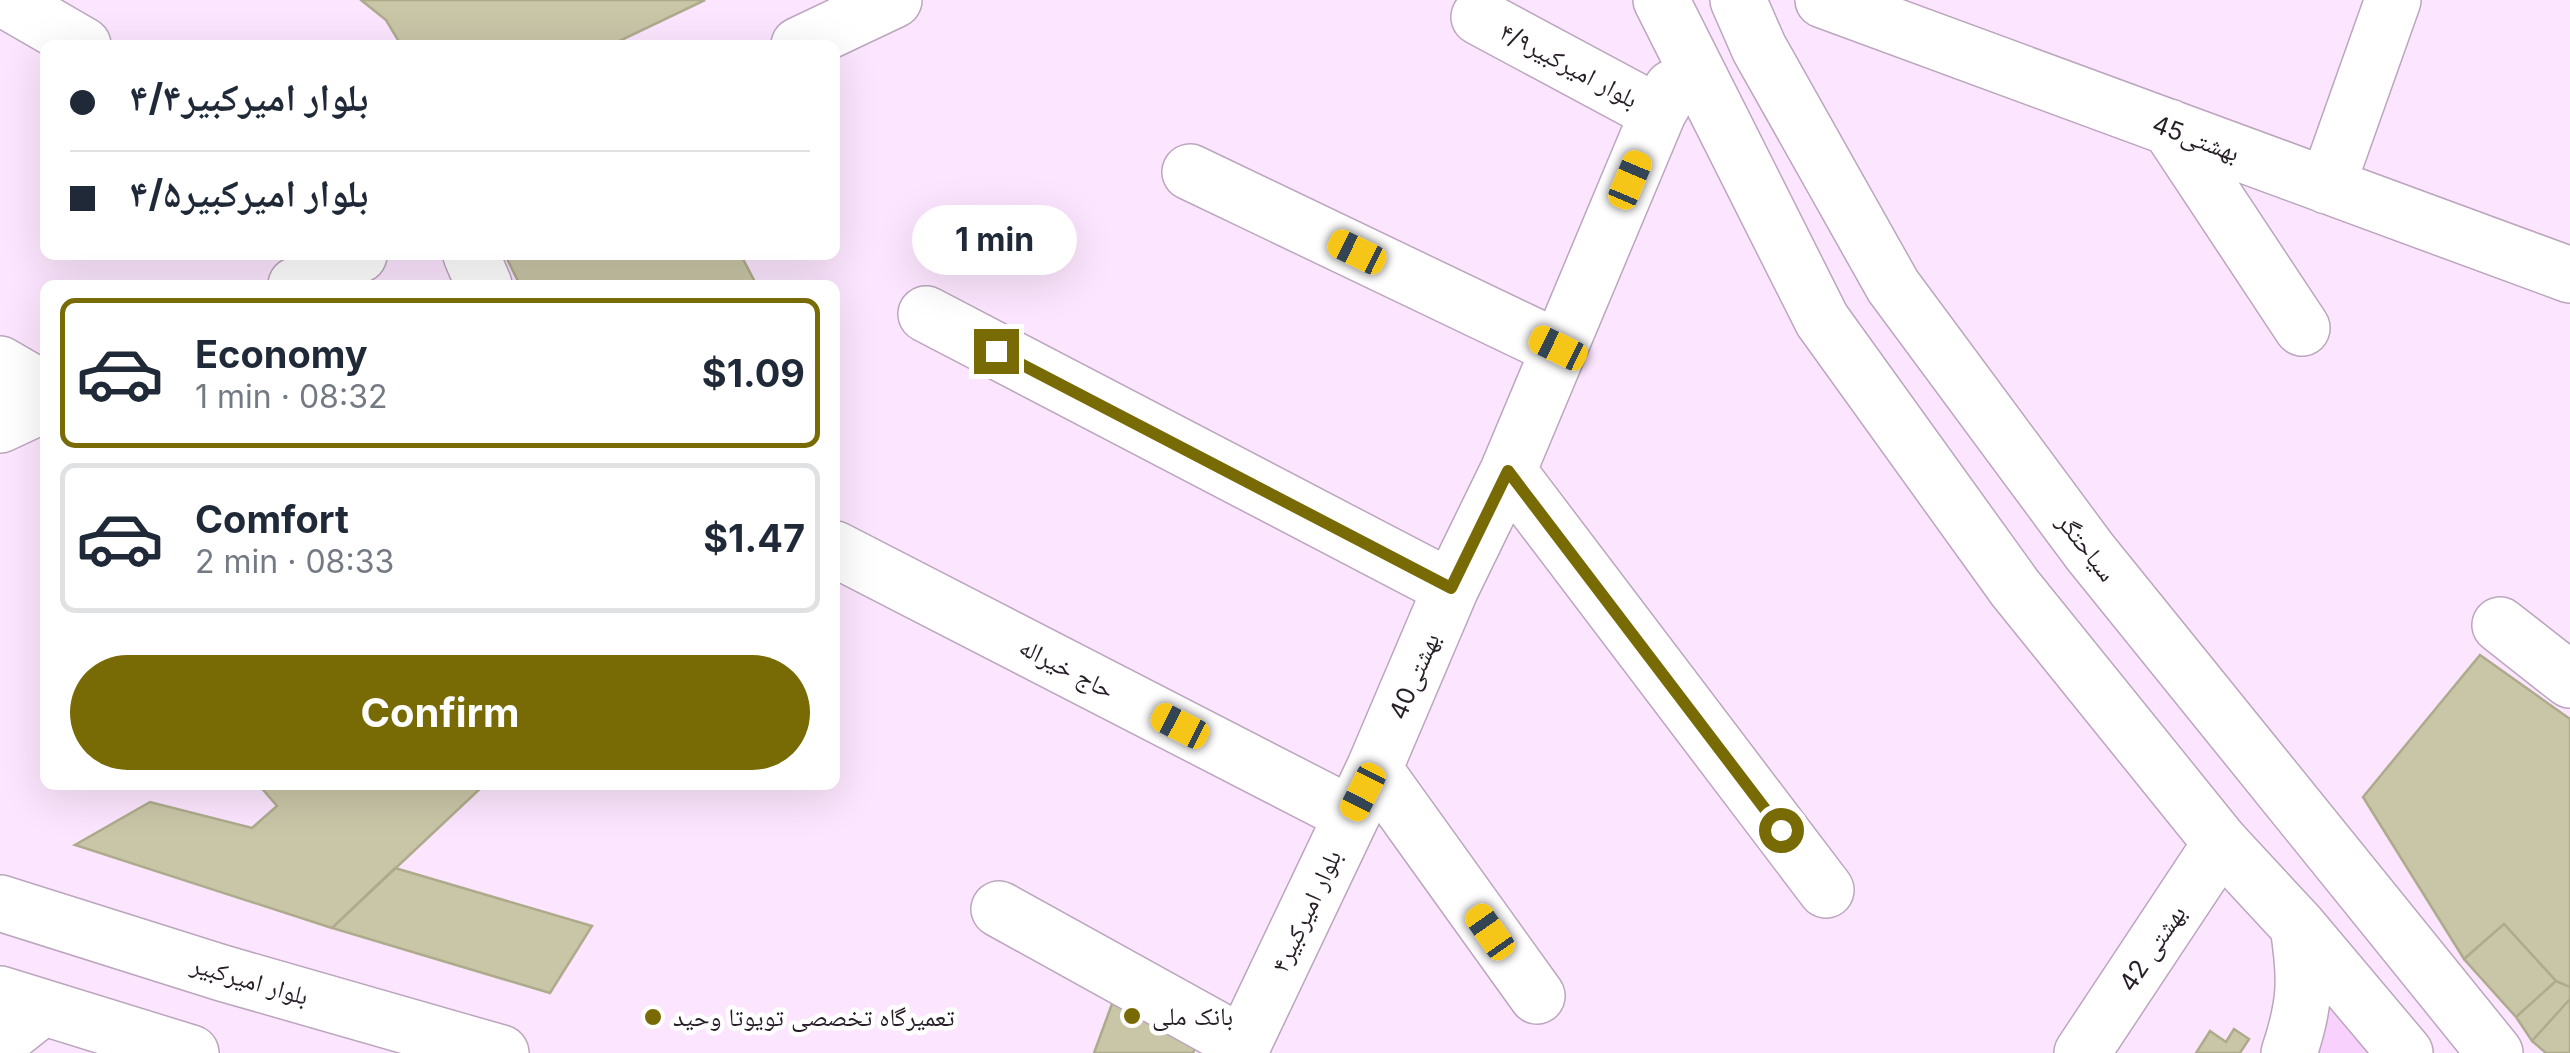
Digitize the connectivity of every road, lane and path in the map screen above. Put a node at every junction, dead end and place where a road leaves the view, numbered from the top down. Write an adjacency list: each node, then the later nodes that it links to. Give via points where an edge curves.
1 (5, 0): 8 (main road)
2 (894, 0): 9 (main road)
3 (1661, 0): 30 (main road, via 1822,320 2014,588)
4 (1738, 0): 45 (main road, سیاحتگر, via 1892,286 2090,552)
5 (1823, 0): 11 (main road, بهشتی45)
6 (2393, 0): 13 (main road)
7 (1479, 17): 10 (main road, بلوار امیرکبیر۴/۹)
8 (74, 40)
9 (810, 40)
10 (1665, 101): 19 (main road, 40بهشتی)
11 (2169, 128): 13 (main road, بهشتی45); 18 (main road)
12 (1190, 172): 19 (main road)
13 (2327, 186): 15 (main road, بهشتی45)
14 (348, 260): 16 (main road)
15 (2570, 276)
16 (306, 280)
17 (926, 314): 26 (main road)
18 (2302, 328)
19 (1558, 348): 24 (main road, 40بهشتی)
20 (0, 364): 21 (main road)
21 (40, 387)
22 (40, 406): 23 (main road)
23 (0, 426)
24 (1508, 471): 26 (main road, 40بهشتی); 31 (main road)
25 (840, 552): 29 (main road, حاج خیراله)
26 (1451, 588): 29 (main road, 40بهشتی)
27 (2500, 625): 28 (main road)
28 (2570, 680)
29 (1363, 792): 36 (main road); 39 (main road, ۴بلوار امیرکبیر)
30 (2221, 843): 34 (main road); 42 (main road, 42 بهشتی)
31 (1826, 890)
32 (0, 903): 35 (main road, بلوار امیرکبیر)
33 (999, 909): 39 (main road)
34 (2298, 926): 43 (main road, via 2306,974); 44 (main road)
35 (222, 973): 40 (main road); 41 (main road, بلوار امیرکبیر)
36 (1536, 996)
37 (21, 1001): 38 (main road); 40 (main road)
38 (0, 1041)
39 (1241, 1048)
40 (181, 1050)
41 (501, 1053)
42 (2082, 1053)
43 (2289, 1053)
44 (2404, 1053)
45 (2495, 1053)

